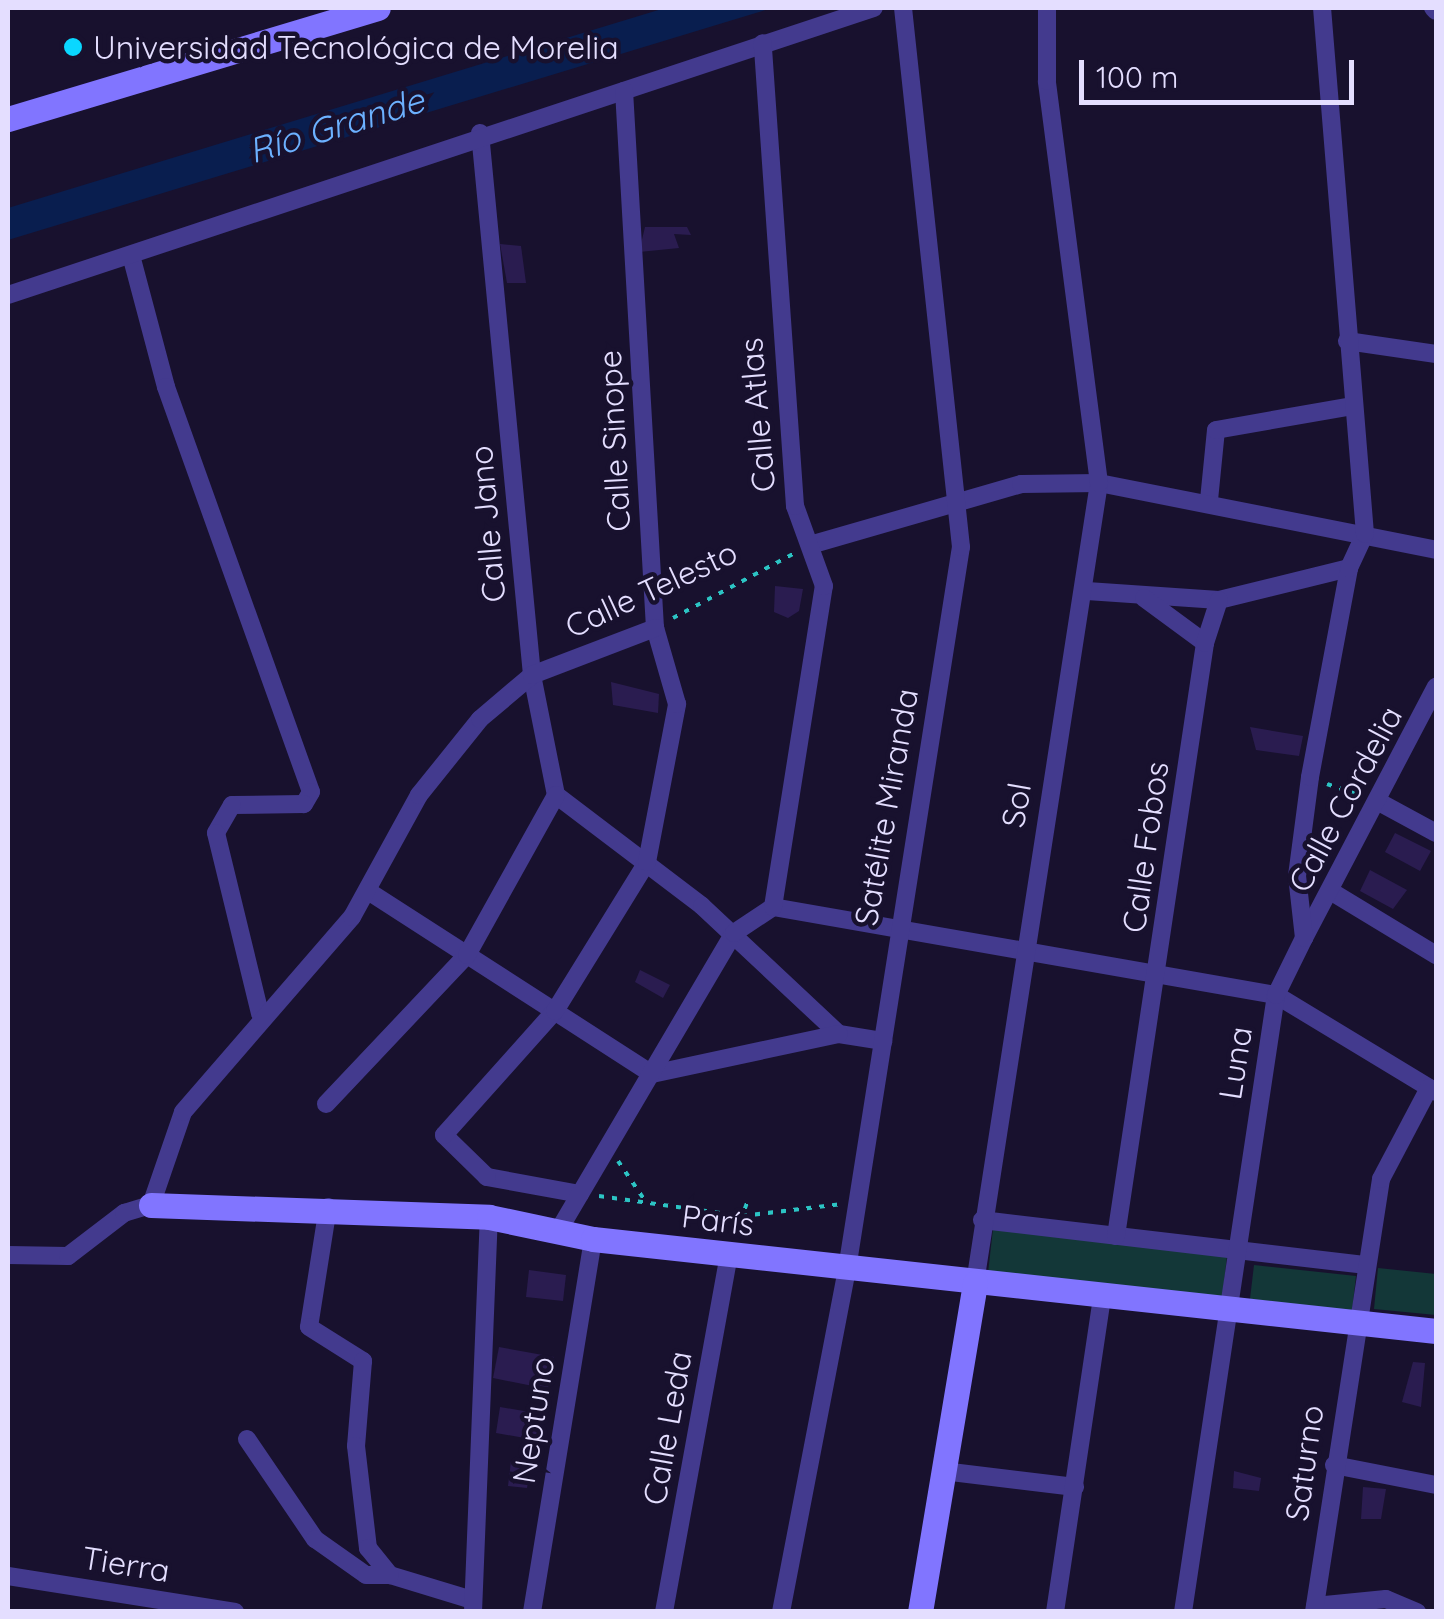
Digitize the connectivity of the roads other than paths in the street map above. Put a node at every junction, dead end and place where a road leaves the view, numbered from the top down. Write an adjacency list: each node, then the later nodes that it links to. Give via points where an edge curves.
1 (378, 8): 8 (street)
2 (874, 8): 6 (street)
3 (903, 8): 17 (street, Satélite Miranda)
4 (1047, 8): 15 (street, Sol, via 1047,81)
5 (1322, 8): 12 (street)
6 (763, 43): 7 (street); 19 (street, Calle Atlas, via 795,506)
7 (624, 91): 9 (street); 25 (street, Calle Sinope)
8 (8, 119)
9 (480, 134): 10 (street); 27 (street, Calle Jano)
10 (132, 259): 11 (street); 45 (street, via 166,387 311,792 304,804 232,805 220,815 216,834)
11 (8, 296)
12 (1347, 341): 13 (street); 14 (street)
13 (1436, 354)
14 (1352, 406): 16 (street, via 1216,430); 18 (street)
15 (1099, 482): 16 (street); 17 (street, via 1020,484); 22 (street, Sol)
16 (1209, 500): 18 (street)
17 (953, 504): 19 (street); 36 (street, Satélite Miranda, via 961,547)
18 (1365, 534): 20 (street); 21 (street)
19 (810, 545): 35 (street, Calle Atlas, via 824,586)
20 (1436, 550)
21 (1349, 568): 24 (street); 38 (street, via 1296,876)
22 (1087, 591): 23 (street); 39 (street, Sol)
23 (1144, 598): 24 (street); 26 (street)
24 (1219, 600): 26 (street, Calle Fobos)
25 (655, 628): 27 (street, Calle Telesto); 32 (street, Calle Sinope, via 677,704)
26 (1205, 643): 42 (street, Calle Fobos)
27 (532, 675): 29 (street, Calle Jano); 33 (street, Calle Telesto, via 480,719 419,795)
28 (1436, 690): 30 (street, Calle Cordelia)
29 (556, 795): 32 (street); 40 (street)
30 (1379, 802): 31 (street); 34 (street, Calle Cordelia)
31 (1436, 833)
32 (647, 862): 37 (street); 44 (street, Calle Sinope)
33 (368, 891): 40 (street); 45 (street, Calle Telesto)
34 (1332, 892): 38 (street, Calle Cordelia); 41 (street)
35 (773, 907): 36 (street); 37 (street)
36 (894, 930): 39 (street); 47 (street, Satélite Miranda)
37 (734, 933): 46 (street); 48 (street)
38 (1304, 938): 43 (street, Luna)
39 (1024, 948): 42 (street); 55 (street, Sol)
40 (468, 955): 44 (street); 50 (street)
41 (1436, 955)
42 (1158, 967): 43 (street); 57 (street, Calle Fobos)
43 (1276, 995): 49 (street); 59 (street, Luna)
44 (555, 1011): 48 (street); 51 (street, Calle Sinope, via 444,1134 487,1177)
45 (260, 1014): 52 (street, Calle Telesto, via 183,1112)
46 (839, 1034): 47 (street); 48 (street)
47 (883, 1040): 63 (street, Satélite Miranda)
48 (652, 1074): 51 (street)
49 (1432, 1090): 62 (street, Saturno, via 1381,1179)
50 (326, 1104)
51 (580, 1194): 56 (street)
52 (151, 1205): 53 (street, París); 61 (street, París, via 124,1213 68,1256)
53 (328, 1207): 54 (street, París); 74 (street, via 309,1327 363,1361 356,1446 366,1531)
54 (489, 1217): 56 (street, París); 76 (street)
55 (982, 1220): 57 (street); 64 (street, Sol)
56 (560, 1228): 58 (street, París)
57 (1116, 1236): 59 (street)
58 (594, 1238): 60 (street, París); 79 (street, Neptuno)
59 (1236, 1250): 62 (street); 66 (street, Luna)
60 (729, 1254): 63 (street, París); 80 (street, Calle Leda)
61 (8, 1255)
62 (1364, 1265): 67 (street, Saturno)
63 (847, 1269): 64 (street, París); 81 (street, Satélite Miranda)
64 (974, 1283): 65 (street, París); 71 (street, Sol)
65 (1102, 1297): 66 (street, París); 73 (street)
66 (1226, 1310): 67 (street, París); 84 (street, Luna)
67 (1354, 1323): 68 (street, París); 70 (street, Saturno)
68 (1436, 1331)
69 (247, 1439): 74 (street, via 315,1539 366,1574)
70 (1334, 1465): 72 (street); 77 (street, Saturno)
71 (943, 1471): 73 (street); 82 (street, Sol)
72 (1436, 1485)
73 (1074, 1487): 83 (street)
74 (390, 1575): 76 (street)
75 (8, 1576): 78 (street, Tierra)
76 (471, 1605)
77 (1314, 1609): 85 (street, via 1386,1599)
78 (236, 1612)
79 (532, 1612)
80 (664, 1612)
81 (781, 1612)
82 (920, 1612)
83 (1055, 1612)
84 (1183, 1612)
85 (1416, 1612)

